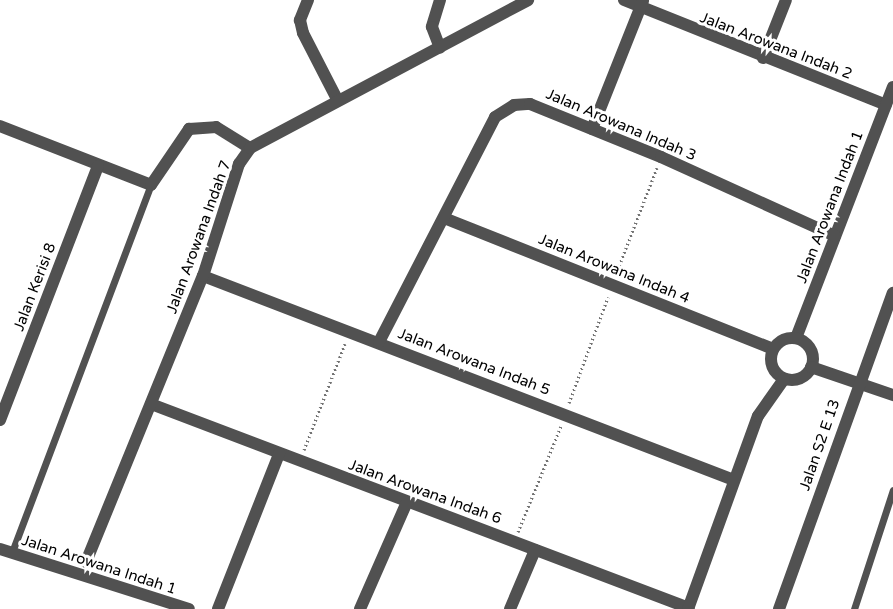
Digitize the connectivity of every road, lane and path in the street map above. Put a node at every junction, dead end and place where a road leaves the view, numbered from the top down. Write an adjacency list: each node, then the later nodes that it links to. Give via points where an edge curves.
1 (308, 0): 10 (street, via 300,20 303,33)
2 (440, 0): 7 (street, via 432,27)
3 (528, 0): 7 (street)
4 (624, 0): 6 (street, Jalan Arowana Indah 2)
5 (786, 0): 8 (street)
6 (642, 4): 8 (street, Jalan Arowana Indah 2); 13 (street)
7 (440, 48): 10 (street)
8 (763, 58): 11 (street, Jalan Arowana Indah 2)
9 (893, 87): 11 (street, Jalan Arowana Indah 1)
10 (338, 100): 14 (street)
11 (886, 105): 19 (street, Jalan Arowana Indah 1)
12 (0, 126): 16 (street)
13 (592, 129): 15 (street, Jalan Arowana Indah 3); 18 (street, Jalan Arowana Indah 3, via 530,104 514,105 495,117)
14 (250, 148): 17 (street, via 216,127 189,129); 20 (street, Jalan Arowana Indah 7, via 238,164)
15 (661, 157): 19 (street, Jalan Arowana Indah 3); 21 (path)
16 (98, 166): 17 (street); 33 (street, Jalan Kerisi 8)
17 (151, 185): 41 (lane)
18 (444, 218): 21 (street, Jalan Arowana Indah 4); 25 (street, Jalan Arowana Indah 3)
19 (836, 236): 24 (street, Jalan Arowana Indah 1)
20 (203, 276): 23 (street, Jalan Arowana Indah 5); 31 (street, Jalan Arowana Indah 7)
21 (613, 283): 26 (street, Jalan Arowana Indah 4); 32 (path)
22 (893, 293): 29 (street, Jalan S2 E 13)
23 (350, 332): 25 (street, Jalan Arowana Indah 5); 35 (path)
24 (796, 338): 26 (street, via 783,340); 27 (street, via 812,351)
25 (379, 342): 32 (street, Jalan Arowana Indah 5)
26 (773, 349): 28 (street, via 773,370)
27 (811, 367): 28 (street, via 798,379); 29 (street)
28 (784, 379): 36 (street, via 758,416)
29 (857, 383): 30 (street); 48 (street, Jalan S2 E 13)
30 (893, 395)
31 (151, 404): 34 (street, Jalan Arowana Indah 6); 42 (street, Jalan Arowana Indah 7)
32 (566, 413): 36 (street, Jalan Arowana Indah 5); 39 (path)
33 (0, 420)
34 (279, 454): 35 (street, Jalan Arowana Indah 6); 45 (street)
35 (300, 462): 38 (street, Jalan Arowana Indah 6)
36 (734, 480): 43 (street)
37 (893, 490): 49 (lane)
38 (407, 502): 39 (street, Jalan Arowana Indah 6); 46 (street)
39 (514, 542): 40 (street, Jalan Arowana Indah 6)
40 (535, 550): 43 (street, Jalan Arowana Indah 6); 47 (street)
41 (6, 551): 44 (street, Jalan Arowana Indah 1)
42 (86, 562)
43 (688, 608)
44 (189, 609)
45 (218, 609)
46 (360, 609)
47 (510, 609)
48 (779, 609)
49 (854, 609)

